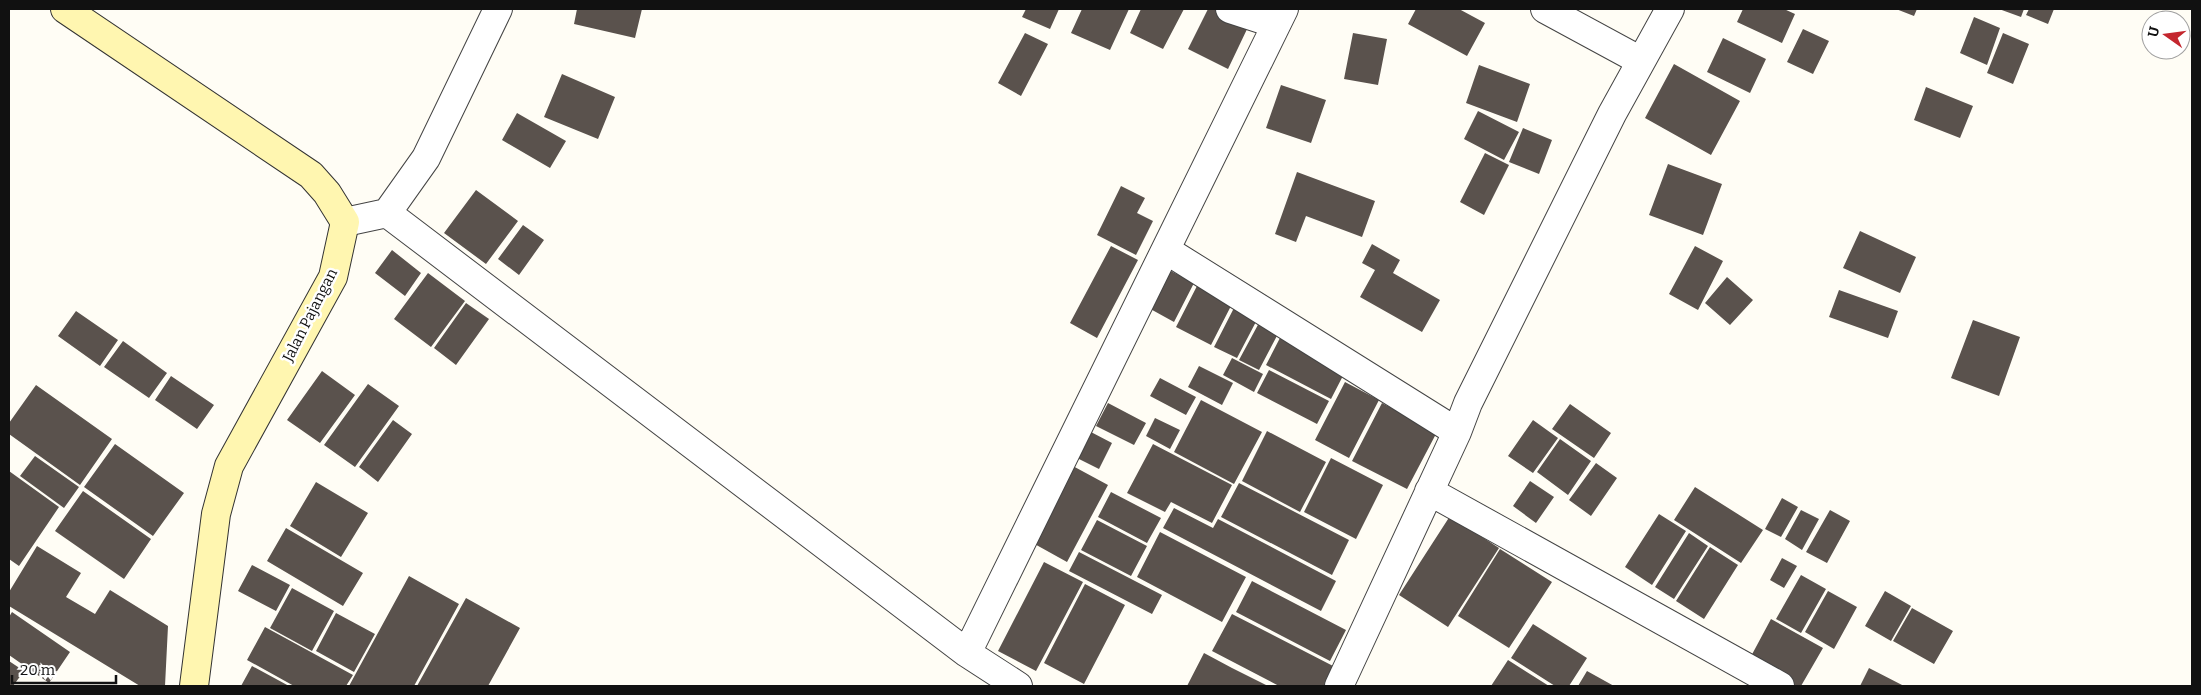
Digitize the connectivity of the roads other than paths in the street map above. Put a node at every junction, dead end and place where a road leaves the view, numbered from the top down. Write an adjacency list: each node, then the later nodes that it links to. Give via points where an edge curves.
1 (65, 9): 9 (main road, via 311,176 327,193)
2 (498, 9): 8 (street, via 426,158)
3 (1230, 9): 6 (street)
4 (1545, 9): 7 (street)
5 (1670, 9): 7 (street)
6 (1280, 16): 10 (street)
7 (1641, 61): 11 (street, via 1468,403)
8 (387, 213): 9 (street); 13 (street)
9 (345, 222): 14 (main road, Jalan Pajangan, via 333,276 229,466 216,514)
10 (1166, 250): 11 (street); 13 (street)
11 (1457, 432): 12 (street)
12 (1429, 491): 16 (street); 17 (street)
13 (966, 653): 15 (street)
14 (194, 686)
15 (1018, 686)
16 (1339, 686)
17 (1780, 686)

